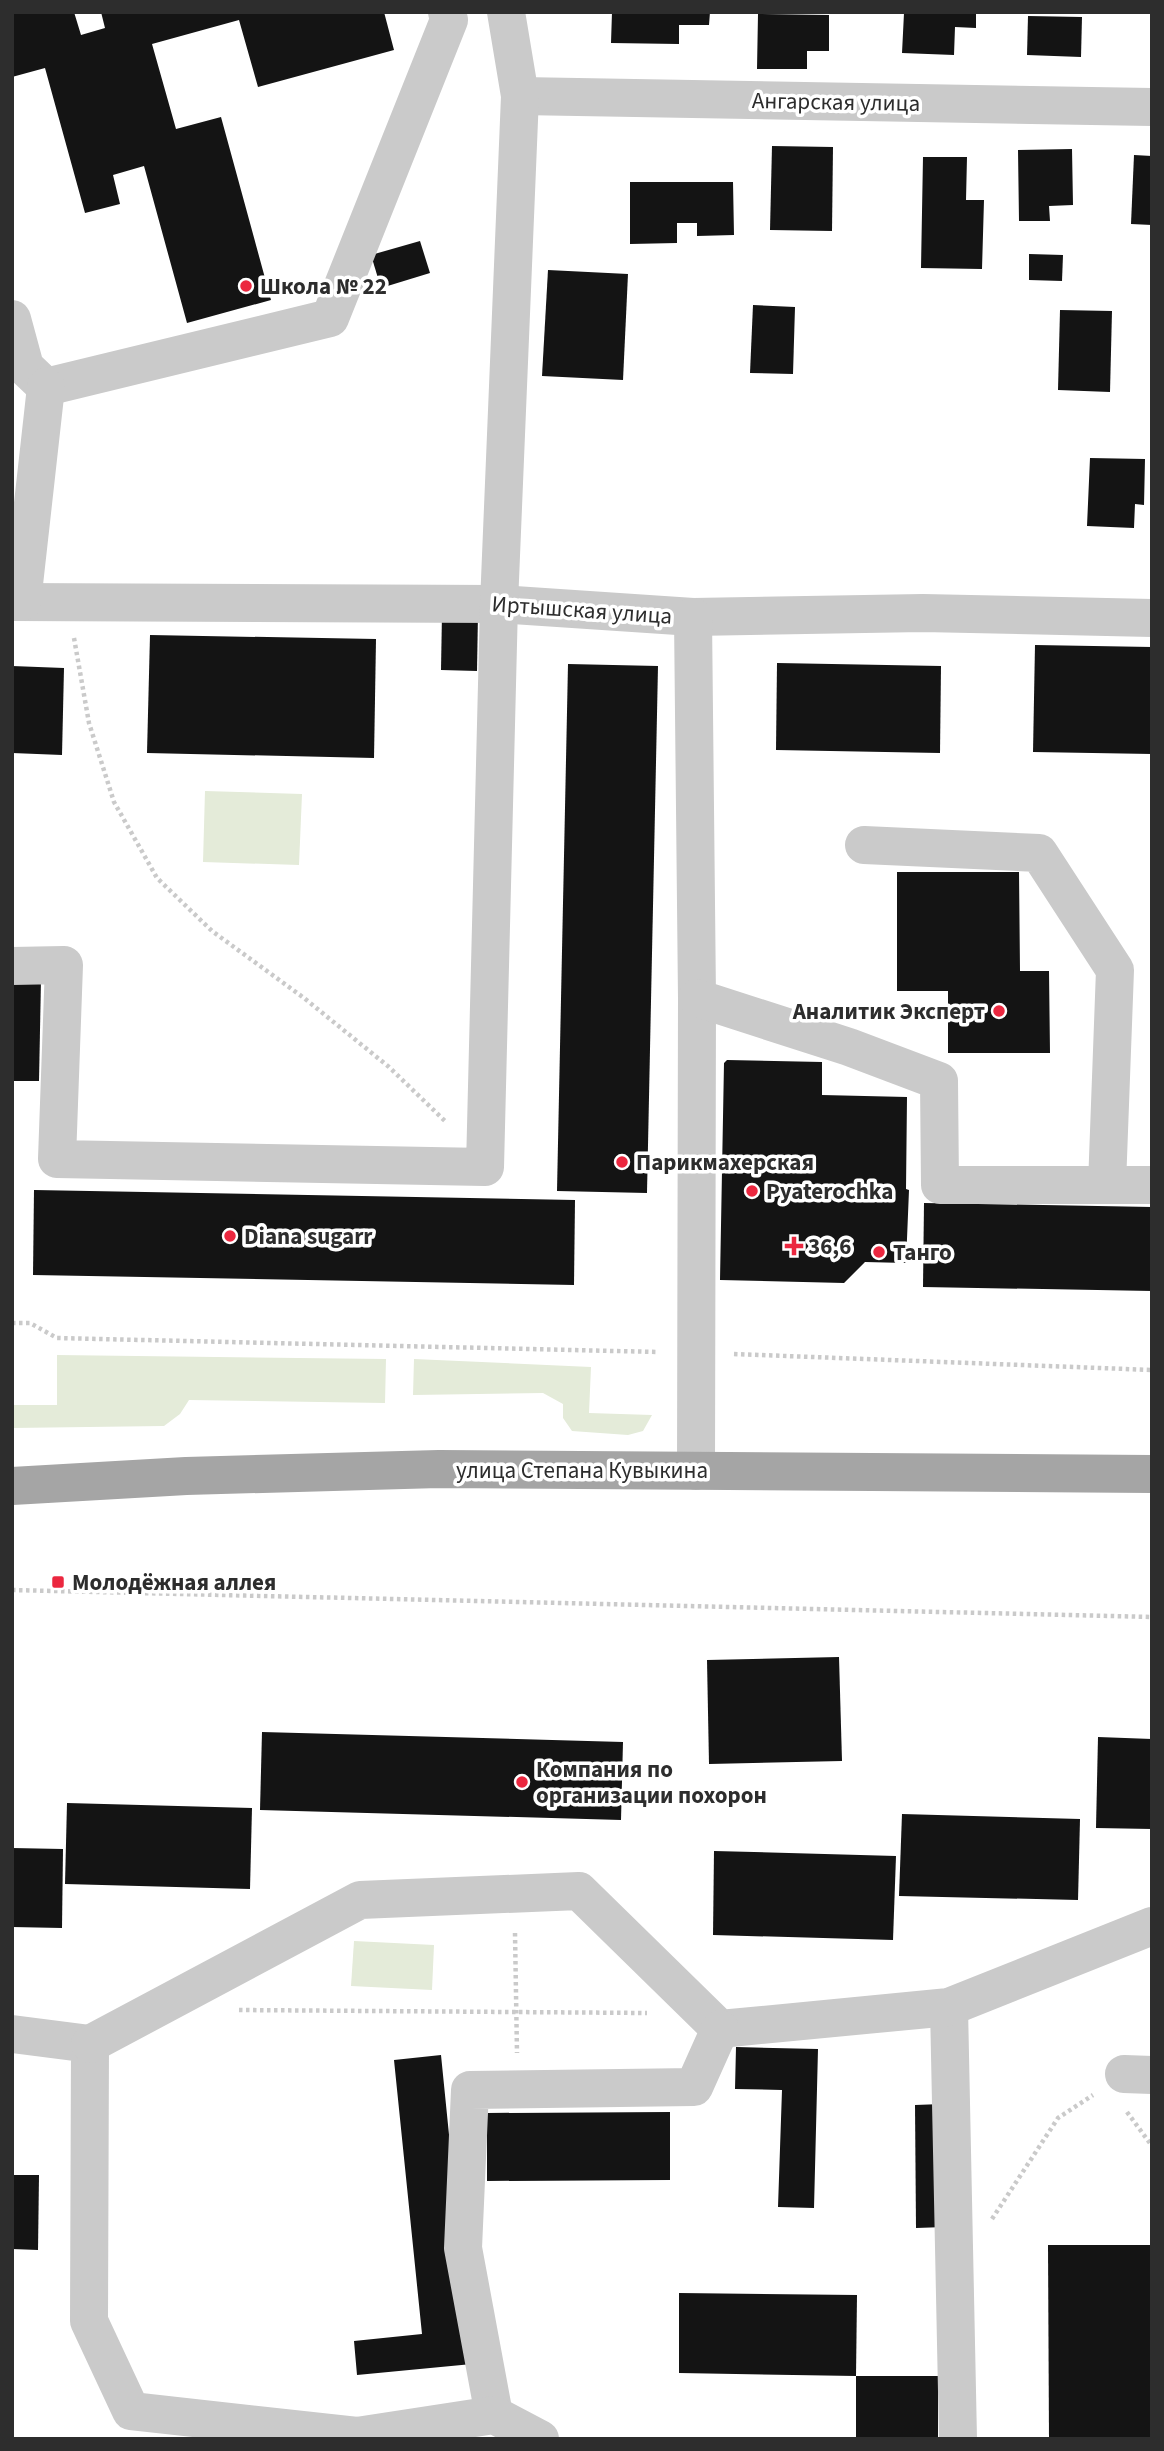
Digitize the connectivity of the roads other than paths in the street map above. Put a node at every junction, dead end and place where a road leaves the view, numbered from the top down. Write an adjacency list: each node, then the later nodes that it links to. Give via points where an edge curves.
1 (447, 12): 6 (street, via 449,20 330,318)
2 (506, 12): 3 (street)
3 (520, 96): 4 (street, Ангарская улица); 8 (street)
4 (1152, 107)
5 (12, 319): 6 (street, via 26,367)
6 (46, 387): 7 (street)
7 (17, 602): 8 (street, Иртышская улица)
8 (499, 604): 9 (street, Иртышская улица); 12 (street, via 485,1167 57,1159 64,965)
9 (693, 617): 10 (street, Иртышская улица, via 923,612); 13 (street)
10 (1152, 618)
11 (864, 845): 14 (street, via 1040,853 1115,970)
12 (12, 966)
13 (697, 998): 14 (street, via 939,1081 940,1185); 16 (street)
14 (1107, 1185): 15 (street)
15 (1152, 1185)
16 (696, 1471): 17 (main road, улица Степана Кувыкина); 18 (main road, улица Степана Кувыкина, via 439,1469)
17 (1152, 1474)
18 (12, 1486)
19 (1152, 1926): 20 (street)
20 (949, 2007): 21 (street); 27 (street)
21 (712, 2021): 23 (street, via 579,1891 514,1893 360,1900); 24 (street, via 694,2087 470,2090 463,2248)
22 (12, 2034): 23 (street)
23 (90, 2044): 25 (street, via 89,2321 131,2411)
24 (494, 2415): 25 (street); 26 (street)
25 (357, 2437)
26 (540, 2439)
27 (958, 2439)

